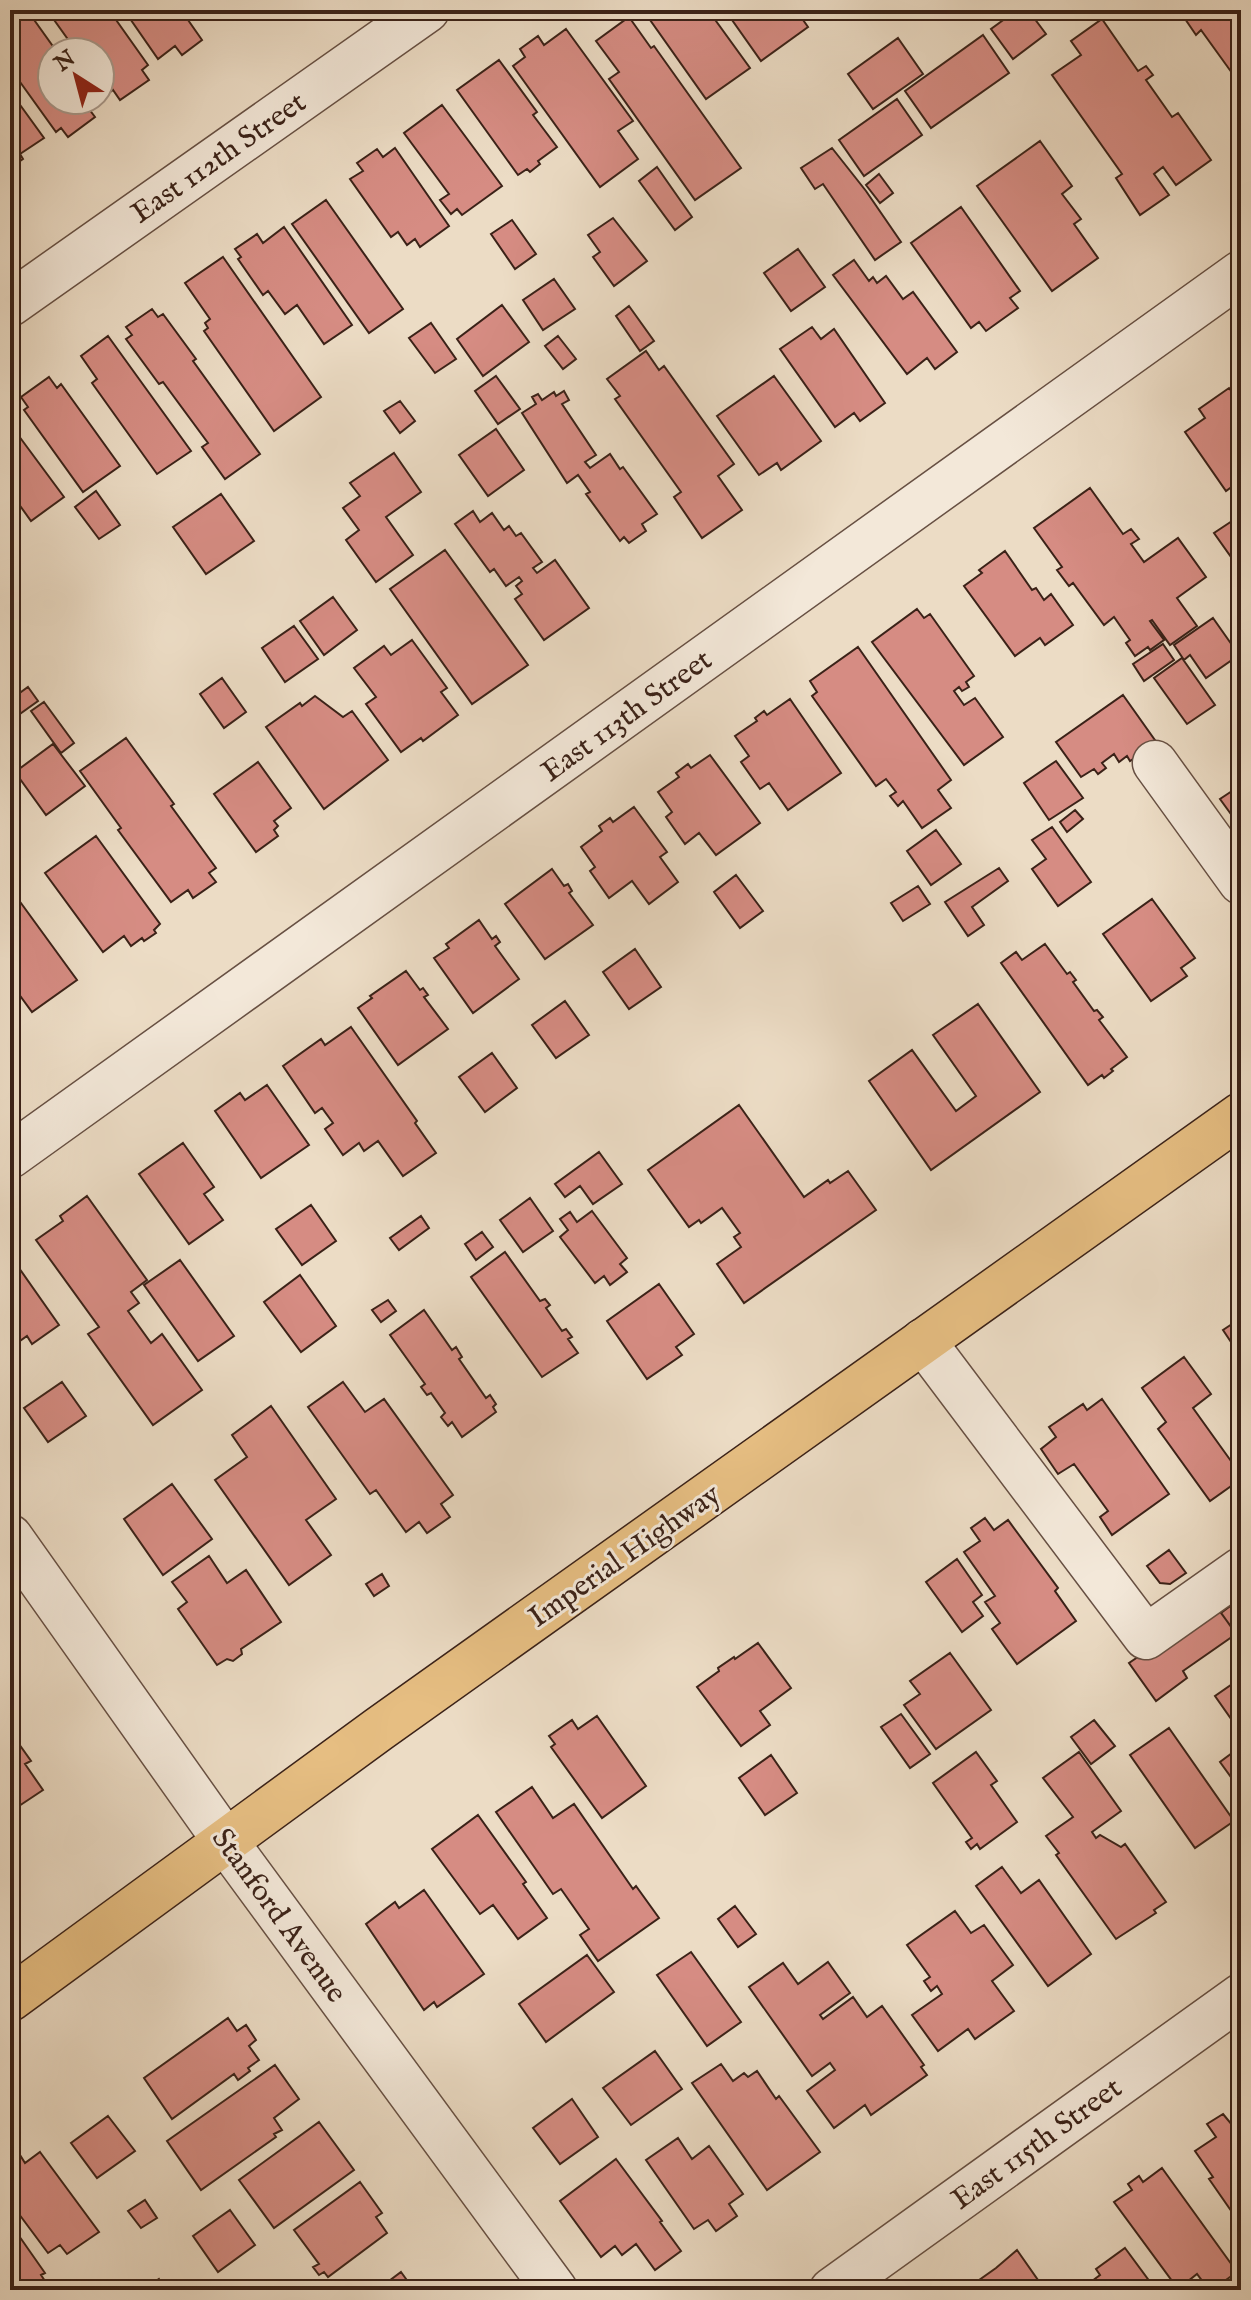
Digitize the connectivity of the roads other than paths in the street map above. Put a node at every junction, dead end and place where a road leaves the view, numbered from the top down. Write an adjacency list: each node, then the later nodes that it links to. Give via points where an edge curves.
1 (427, 10): 3 (street, East 112th Street)
2 (1241, 273): 7 (street, East 113th Street)
3 (10, 304)
4 (1155, 763): 5 (street)
5 (1241, 882)
6 (1241, 1115): 8 (main road, Imperial Highway)
7 (10, 1156)
8 (923, 1341): 10 (street, via 1146,1637); 11 (main road, Imperial Highway)
9 (10, 1537): 11 (street, Stanford Avenue)
10 (1241, 1570)
11 (226, 1842): 13 (main road, Imperial Highway); 14 (street, Stanford Avenue)
12 (1241, 1996): 15 (street, East 115th Street)
13 (10, 1999)
14 (555, 2290)
15 (832, 2290)

